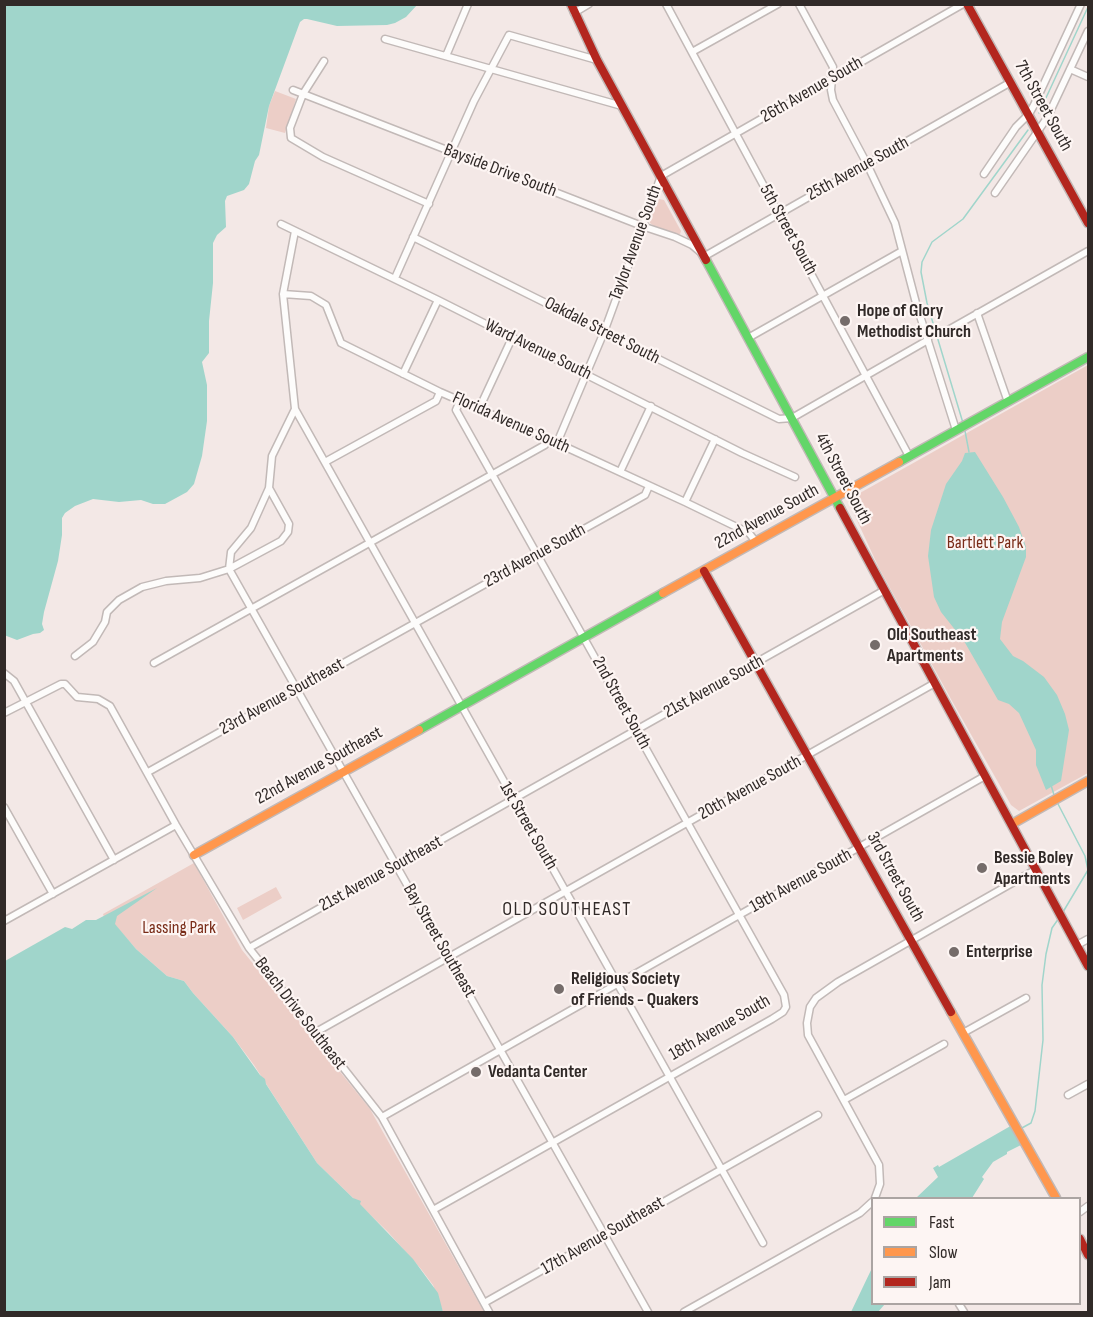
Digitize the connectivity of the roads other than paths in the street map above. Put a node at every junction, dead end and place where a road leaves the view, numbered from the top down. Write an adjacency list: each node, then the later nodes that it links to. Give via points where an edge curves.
1 (468, 4): 12 (street)
2 (589, 4): 8 (street)
3 (666, 4): 11 (street, 5th Street South)
4 (778, 4): 11 (street)
5 (799, 4): 18 (street, via 833,67)
6 (965, 4): 18 (street, 26th Avenue South); 19 (street, 7th Street South)
7 (1081, 4): 23 (street)
8 (573, 9): 13 (street, 4th Street South)
9 (1089, 31): 16 (street)
10 (385, 39): 12 (street)
11 (692, 52): 25 (street, 5th Street South)
12 (446, 56): 15 (street)
13 (597, 60): 15 (street, via 509,34); 22 (street, 4th Street South)
14 (324, 61): 21 (street)
15 (491, 68): 22 (street); 26 (street)
16 (1070, 69): 17 (street); 24 (street)
17 (1089, 78)
18 (832, 79): 25 (street, 26th Avenue South); 27 (street, via 832,100)
19 (1011, 82): 23 (street, 7th Street South); 27 (street, 25th Avenue South)
20 (292, 90): 21 (street, Bayside Drive South)
21 (303, 94): 26 (street, Bayside Drive South); 31 (street, via 290,128 291,138 323,157)
22 (622, 106): 29 (street, 4th Street South)
23 (1029, 114): 24 (street, 7th Street South); 28 (street)
24 (1038, 131): 30 (street); 33 (street, 7th Street South)
25 (735, 134): 29 (street, 26th Avenue South); 32 (street, 5th Street South)
26 (452, 152): 31 (street); 35 (street, Bayside Drive South)
27 (867, 164): 32 (street, 25th Avenue South); 39 (street, via 895,223)
28 (984, 174)
29 (661, 176): 35 (street, Taylor Avenue South); 40 (street, 4th Street South)
30 (994, 193)
31 (429, 204): 37 (street)
32 (779, 213): 40 (street, 25th Avenue South); 43 (street, 5th Street South)
33 (1089, 223)
34 (281, 224): 36 (street, Ward Avenue South)
35 (642, 226): 40 (street, Bayside Drive South, via 684,241); 47 (street, Taylor Avenue South)
36 (295, 231): 41 (street, Ward Avenue South); 42 (street)
37 (413, 237): 41 (street); 47 (street, Oakdale Street South)
38 (1089, 250): 45 (street)
39 (902, 251): 43 (street); 50 (street)
40 (705, 256): 48 (street, 4th Street South)
41 (394, 278): 44 (street, Ward Avenue South)
42 (284, 294): 52 (street, Florida Avenue South, via 311,296 326,304 341,344); 59 (street)
43 (823, 294): 48 (street); 54 (street, 5th Street South)
44 (438, 300): 49 (street, Ward Avenue South); 52 (street)
45 (977, 313): 46 (street); 57 (street)
46 (950, 328)
47 (604, 332): 53 (street, Taylor Avenue South); 61 (street, Oakdale Street South, via 779,419)
48 (748, 338): 61 (street, 4th Street South)
49 (513, 339): 53 (street, Ward Avenue South); 60 (street)
50 (928, 340): 54 (street); 62 (street)
51 (1089, 357): 57 (street, 22nd Avenue South)
52 (403, 374): 55 (street, Florida Avenue South)
53 (587, 374): 58 (street, Ward Avenue South); 65 (street, Taylor Avenue South)
54 (867, 375): 61 (street); 66 (street, 5th Street South)
55 (440, 392): 56 (street, Florida Avenue South); 67 (street, via 436,401)
56 (460, 401): 60 (street, Florida Avenue South); 69 (street, 2nd Street South, via 456,410)
57 (1008, 402): 62 (street, 22nd Avenue South)
58 (651, 406): 64 (street, Ward Avenue South); 68 (street)
59 (295, 409): 67 (street, 1st Street South); 72 (street, via 272,456)
60 (479, 409): 63 (street, Florida Avenue South)
61 (792, 418): 73 (street, 4th Street South)
62 (957, 430): 66 (street, 22nd Avenue South)
63 (548, 439): 65 (street, Florida Avenue South); 69 (street, via 545,445)
64 (715, 439): 70 (street, Ward Avenue South); 74 (street)
65 (557, 442): 68 (street, Florida Avenue South)
66 (909, 456): 73 (street, 22nd Avenue South)
67 (325, 462): 75 (street, 1st Street South)
68 (620, 472): 71 (street, Florida Avenue South)
69 (494, 474): 75 (street); 77 (street, 2nd Street South)
70 (795, 477)
71 (649, 486): 74 (street, Florida Avenue South); 77 (street, 23rd Avenue South, via 645,495)
72 (268, 488): 78 (street, via 251,528 231,552); 78 (street, via 289,524 288,532 281,541)
73 (835, 498): 76 (street, 22nd Avenue South); 80 (street, 4th Street South)
74 (685, 502): 76 (street, Florida Avenue South, via 749,533)
75 (371, 542): 81 (street); 82 (street, 1st Street South)
76 (756, 542): 79 (street, 22nd Avenue South)
77 (538, 554): 82 (street, 23rd Avenue South); 83 (street, 2nd Street South)
78 (229, 569): 81 (street, Bay Street Southeast); 84 (street, via 134,591 107,612 93,642)
79 (704, 571): 83 (street, 22nd Avenue South); 86 (street, 3rd Street South)
80 (883, 591): 86 (street, 21st Avenue South); 88 (street, 4th Street South)
81 (253, 609): 85 (street); 89 (street, Bay Street Southeast)
82 (416, 622): 89 (street, 23rd Avenue Southeast); 91 (street, 1st Street South)
83 (584, 637): 91 (street, 22nd Avenue South); 93 (street, 2nd Street South)
84 (75, 656)
85 (154, 663)
86 (756, 663): 93 (street, 21st Avenue South); 94 (street, 3rd Street South)
87 (4, 673): 90 (street, via 14,681)
88 (935, 683): 94 (street, 20th Avenue South); 97 (street, 4th Street South)
89 (297, 689): 95 (street, Bay Street Southeast); 96 (street, 23rd Avenue Southeast)
90 (26, 702): 92 (street); 96 (street, Beach Drive Southeast, via 61,684 77,697 104,701); 106 (street)
91 (461, 706): 95 (street, 22nd Avenue Southeast); 99 (street, 1st Street South)
92 (4, 713)
93 (636, 730): 99 (street, 21st Avenue South); 101 (street, 2nd Street South)
94 (807, 756): 101 (street, 20th Avenue South); 104 (street, 3rd Street South)
95 (344, 771): 105 (street, 22nd Avenue Southeast); 107 (street, Bay Street Southeast)
96 (148, 772): 103 (street, Beach Drive Southeast)
97 (985, 776): 102 (street, 4th Street South); 104 (street, 19th Avenue South)
98 (1088, 782): 102 (street)
99 (513, 800): 107 (street, 21st Avenue Southeast); 109 (street, 1st Street South)
100 (4, 807): 110 (street)
101 (687, 823): 109 (street, 20th Avenue South); 111 (street, 2nd Street South)
102 (1012, 824): 108 (street, 4th Street South)
103 (176, 825): 105 (street, Beach Drive Southeast); 106 (street)
104 (860, 848): 111 (street, 19th Avenue South); 114 (street, 3rd Street South)
105 (194, 855): 116 (street, Beach Drive Southeast)
106 (114, 860): 110 (street)
107 (396, 865): 116 (street, 21st Avenue Southeast); 117 (street, Bay Street Southeast)
108 (1035, 870): 114 (street); 115 (street, 4th Street South)
109 (565, 891): 117 (street, 20th Avenue South); 119 (street, 1st Street South)
110 (53, 894): 112 (street)
111 (739, 916): 119 (street, 19th Avenue South); 121 (street, 2nd Street South, via 784,995)
112 (4, 921)
113 (1089, 939): 115 (street)
114 (912, 940): 123 (street, 3rd Street South); 129 (street, via 838,982 810,1007 808,1035)
115 (1077, 945): 118 (street, 4th Street South)
116 (249, 948): 122 (street, Beach Drive Southeast)
117 (449, 957): 122 (street, 20th Avenue South); 125 (street, Bay Street Southeast)
118 (1089, 966)
119 (617, 984): 125 (street, 19th Avenue South); 126 (street, 1st Street South)
120 (1026, 998): 123 (street)
121 (786, 1007): 126 (street, 18th Avenue South, via 772,1019)
122 (316, 1032): 131 (street, Beach Drive Southeast)
123 (963, 1033): 135 (street, 3rd Street South)
124 (944, 1044): 129 (street)
125 (501, 1050): 131 (street, 19th Avenue South); 132 (street, Bay Street Southeast)
126 (669, 1076): 132 (street, 18th Avenue South); 133 (street, 1st Street South)
127 (1089, 1084): 128 (street)
128 (1068, 1095)
129 (844, 1100): 134 (street, via 879,1165 881,1177)
130 (818, 1115): 133 (street, 17th Avenue Southeast)
131 (382, 1117): 137 (street, Beach Drive Southeast)
132 (553, 1142): 137 (street, 18th Avenue South); 138 (street, Bay Street Southeast)
133 (721, 1169): 138 (street, 17th Avenue Southeast); 140 (street, 1st Street South)
134 (875, 1197)
135 (1055, 1197)
136 (871, 1203): 145 (street, via 860,1213)
137 (433, 1210): 142 (street, Beach Drive Southeast)
138 (605, 1235): 142 (street, 17th Avenue Southeast); 144 (street, Bay Street Southeast)
139 (1081, 1241): 141 (street)
140 (763, 1244)
141 (1089, 1255)
142 (484, 1303): 143 (street, Beach Drive Southeast)
143 (489, 1312)
144 (648, 1312)
145 (684, 1312)

